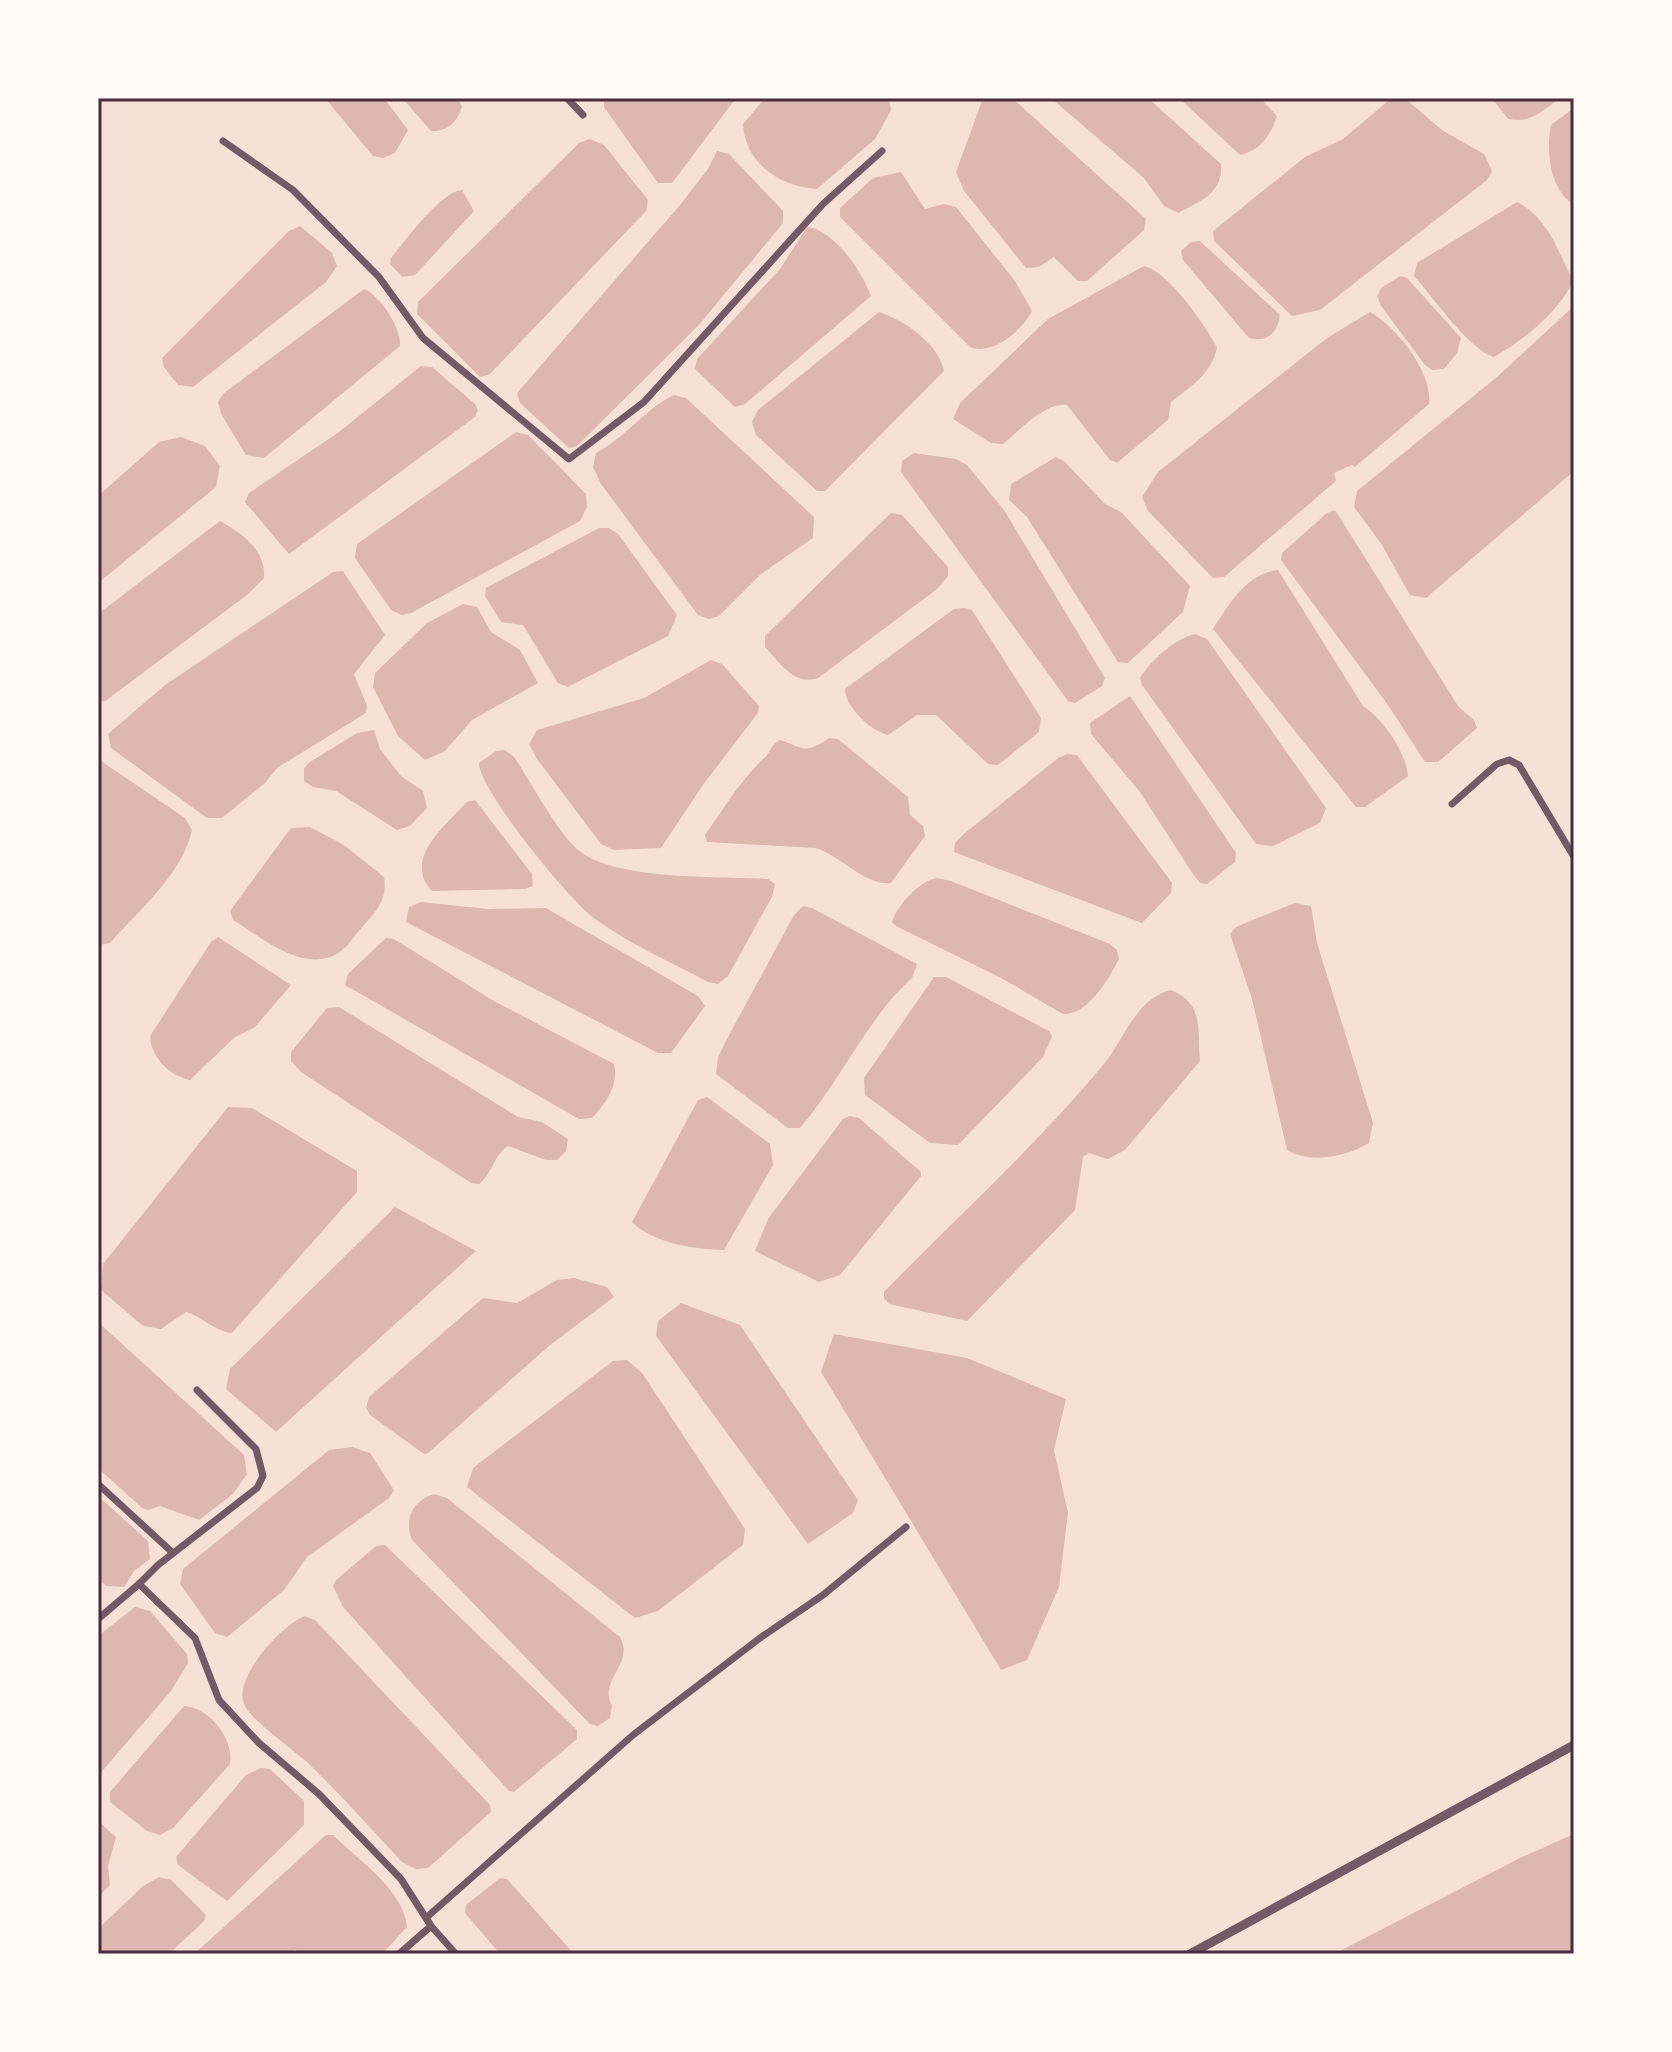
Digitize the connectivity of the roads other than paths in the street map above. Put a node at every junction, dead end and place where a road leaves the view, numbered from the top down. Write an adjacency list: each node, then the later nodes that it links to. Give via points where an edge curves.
1 (567, 98): 2 (street)
2 (583, 115)
3 (223, 141): 4 (street, via 293,190 379,277 423,338 569,459 644,402 823,204)
4 (882, 151)
5 (1452, 804): 6 (street, via 1497,764 1509,760 1519,765)
6 (1574, 857)
7 (197, 1390): 10 (street, via 256,1449 263,1476 257,1488)
8 (98, 1484): 10 (street)
9 (906, 1527): 14 (street, via 633,1735)
10 (173, 1553): 11 (street)
11 (139, 1584): 12 (street); 14 (street, via 195,1638 219,1700 401,1879)
12 (98, 1619)
13 (1574, 1745): 18 (street)
14 (427, 1917): 15 (street)
15 (431, 1926): 16 (street); 17 (street)
16 (399, 1954)
17 (456, 1954)
18 (1190, 1954)

